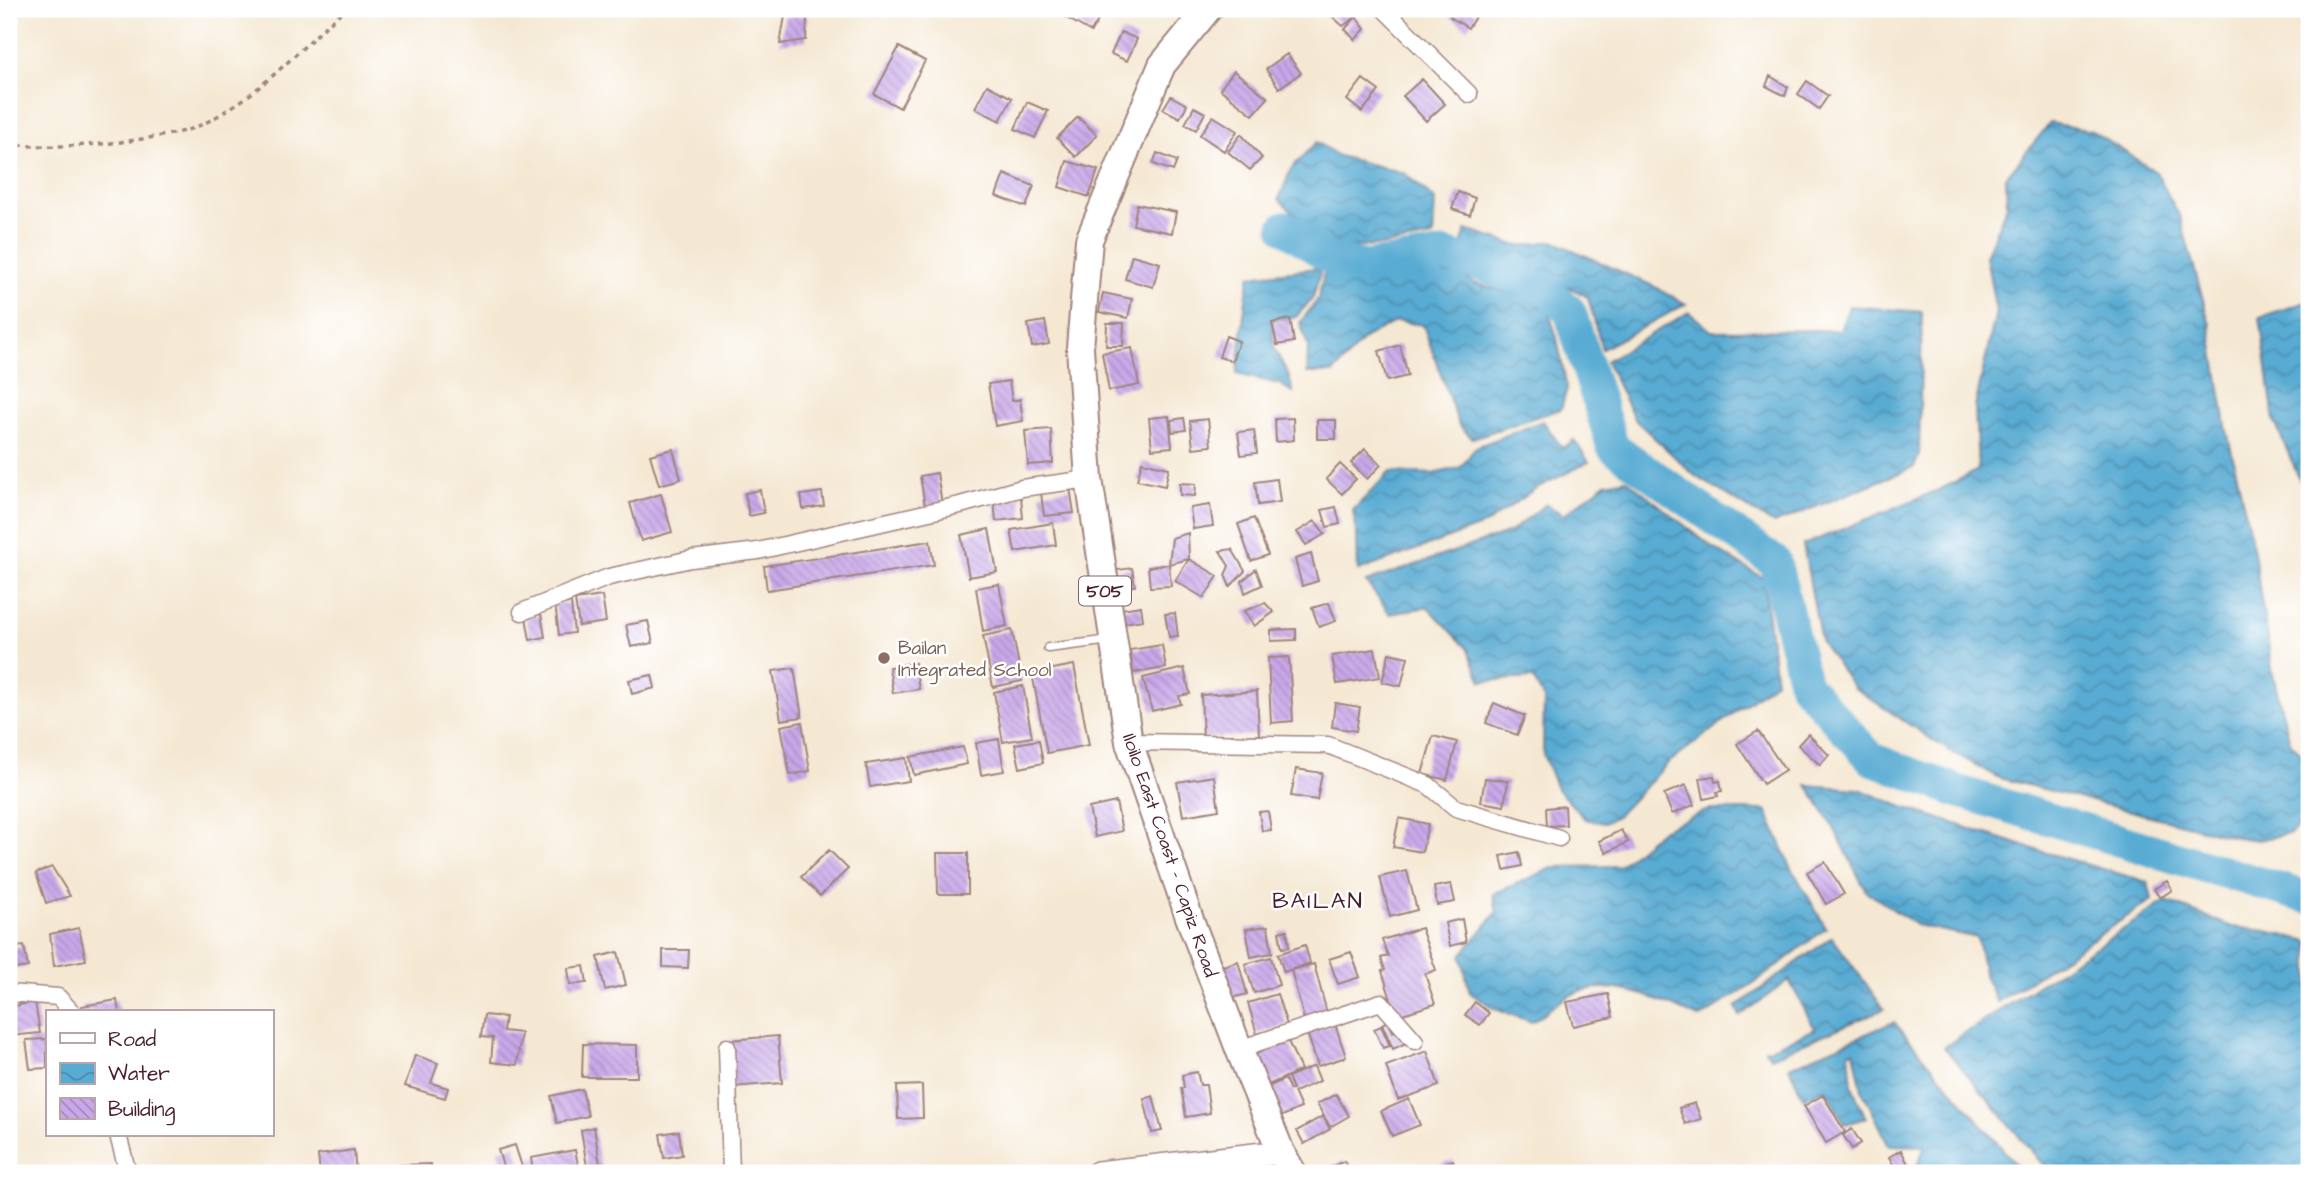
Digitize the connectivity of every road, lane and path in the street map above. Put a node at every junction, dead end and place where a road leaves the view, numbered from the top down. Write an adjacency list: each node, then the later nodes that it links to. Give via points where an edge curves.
1 (345, 9): 5 (path, via 242,100 186,130 104,143)
2 (1208, 9): 6 (main road, Iloilo East Coast – Capiz Road / 505, via 1162,65 1089,240 1080,348)
3 (1384, 9): 4 (street)
4 (1469, 94)
5 (9, 144)
6 (1089, 479): 7 (street, via 1022,488 758,551 609,576); 8 (main road, Iloilo East Coast – Capiz Road / 505)
7 (523, 612)
8 (1114, 640): 9 (lane); 10 (main road, Iloilo East Coast – Capiz Road / 505)
9 (1048, 649)
10 (1129, 742): 11 (street, via 1328,745 1428,785 1456,808); 16 (main road, Iloilo East Coast – Capiz Road / 505)
11 (1559, 838)
12 (9, 992): 13 (street, via 58,997)
13 (70, 1010)
14 (1415, 1041): 16 (street, via 1381,1002)
15 (727, 1047): 21 (street)
16 (1239, 1049): 18 (main road, Iloilo East Coast – Capiz Road / 505)
17 (118, 1136): 20 (street)
18 (1286, 1165): 19 (main road)
19 (1206, 1167): 22 (main road)
20 (128, 1173)
21 (731, 1173)
22 (1098, 1173)

